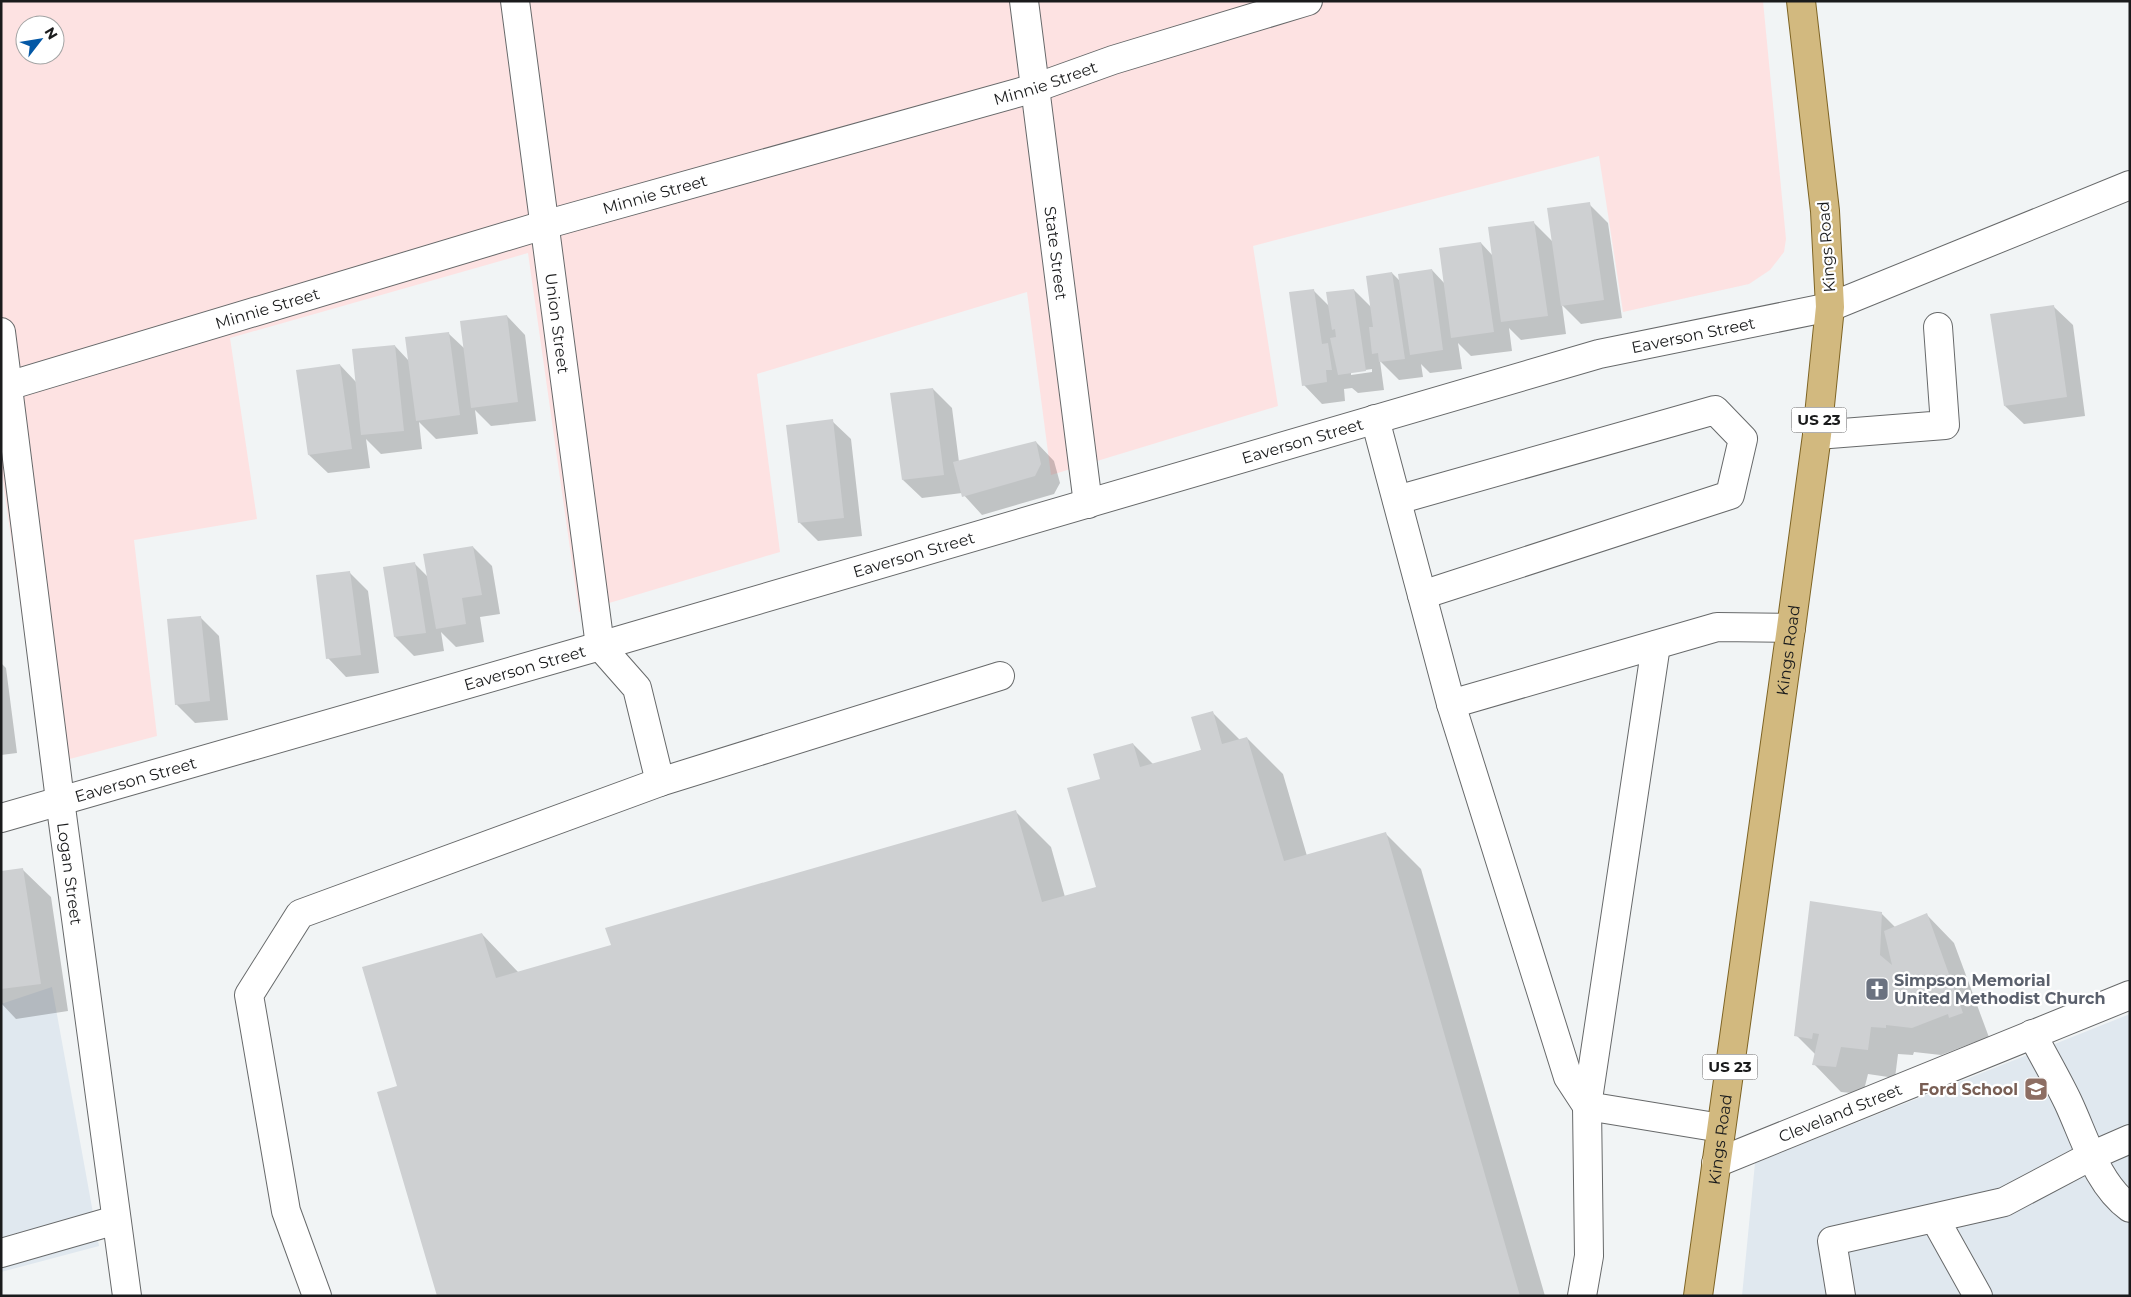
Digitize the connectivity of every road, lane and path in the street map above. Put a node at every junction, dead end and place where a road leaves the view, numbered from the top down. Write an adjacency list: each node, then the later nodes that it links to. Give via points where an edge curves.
1 (515, 1): 7 (street, Union Street)
2 (1024, 1): 5 (street, State Street)
3 (1308, 1): 5 (street, Minnie Street, via 1122,57)
4 (1801, 1): 8 (main road, Kings Road / US 23, via 1825,211)
5 (1035, 88): 7 (street, Minnie Street); 15 (street, State Street)
6 (2130, 185): 8 (street, Eaverson Street)
7 (544, 225): 11 (street, Minnie Street); 19 (street, Union Street)
8 (1830, 307): 12 (street, Eaverson Street, via 1599,354); 13 (main road, Kings Road / US 23)
9 (1938, 327): 13 (street, via 1945,424)
10 (1, 332): 11 (street, Logan Street)
11 (5, 387): 23 (street, Logan Street)
12 (1375, 418): 14 (street); 15 (street, Eaverson Street)
13 (1817, 435): 17 (main road, Kings Road / US 23)
14 (1397, 500): 16 (street); 16 (street, via 1715,410 1743,439 1730,495)
15 (1088, 504): 19 (street, Eaverson Street)
16 (1422, 595): 21 (street)
17 (1791, 628): 18 (street, via 1717,627); 28 (main road, Kings Road / US 23)
18 (1656, 645): 21 (street); 27 (street)
19 (600, 646): 22 (street, via 637,688); 23 (street, Eaverson Street)
20 (1000, 676): 22 (street)
21 (1451, 704): 27 (street, via 1568,1077)
22 (660, 782): 37 (street, via 300,914 249,994 286,1211)
23 (60, 800): 24 (street, Eaverson Street); 34 (street, Logan Street)
24 (1, 818)
25 (2130, 994): 26 (street, Cleveland Street)
26 (2032, 1034): 30 (street, via 2069,1104); 31 (street, Cleveland Street)
27 (1587, 1106): 28 (street); 38 (street, via 1589,1256)
28 (1721, 1128): 31 (main road, Kings Road / US 23)
29 (2130, 1138): 30 (street)
30 (2091, 1156): 32 (street, via 2118,1200); 33 (street, via 2004,1202)
31 (1716, 1163): 39 (main road, Kings Road / US 23)
32 (2130, 1208)
33 (1935, 1219): 40 (street, via 1832,1241); 41 (street)
34 (116, 1220): 35 (street); 36 (street, Logan Street)
35 (1, 1253)
36 (127, 1296)
37 (317, 1296)
38 (1582, 1296)
39 (1698, 1296)
40 (1841, 1296)
41 (1978, 1296)

